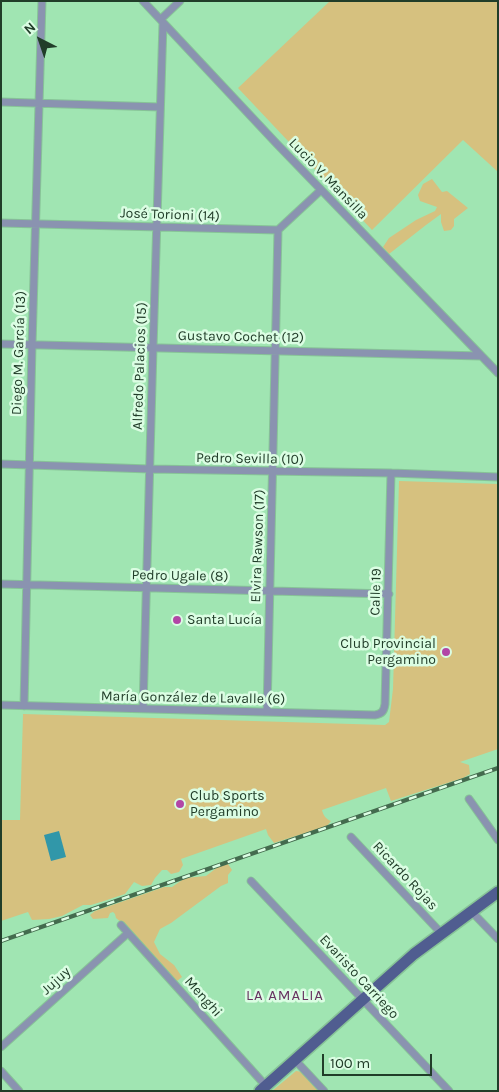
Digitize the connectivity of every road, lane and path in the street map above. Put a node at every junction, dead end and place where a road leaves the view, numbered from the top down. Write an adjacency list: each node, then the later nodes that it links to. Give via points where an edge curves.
1 (42, 1): 6 (street, Diego M. García (13))
2 (143, 1): 4 (street, Lucio V. Mansilla)
3 (180, 1): 4 (street)
4 (162, 21): 7 (street, Alfredo Palacios (15)); 8 (street, Lucio V. Mansilla)
5 (1, 102): 6 (street)
6 (39, 103): 7 (street); 10 (street, Diego M. García (13))
7 (160, 107): 11 (street, Alfredo Palacios (15))
8 (321, 190): 12 (street); 17 (street, Lucio V. Mansilla)
9 (1, 223): 10 (street, José Torioni (14))
10 (35, 224): 11 (street, José Torioni (14)); 14 (street, Diego M. García (13))
11 (156, 227): 12 (street, José Torioni (14)); 15 (street, Alfredo Palacios (15))
12 (278, 230): 16 (street, Elvira Rawson (17))
13 (1, 344): 14 (street, Gustavo Cochet (12))
14 (32, 345): 15 (street, Gustavo Cochet (12)); 20 (street, Diego M. García (13))
15 (153, 348): 16 (street, Gustavo Cochet (12)); 21 (street, Alfredo Palacios (15))
16 (276, 351): 17 (street, Gustavo Cochet (12)); 22 (street, Elvira Rawson (17))
17 (481, 356): 18 (street, Lucio V. Mansilla)
18 (498, 373)
19 (1, 464): 20 (street, Pedro Sevilla (10))
20 (29, 465): 21 (street, Pedro Sevilla (10)); 26 (street, Diego M. García (13))
21 (150, 469): 22 (street, Pedro Sevilla (10)); 27 (street, Alfredo Palacios (15))
22 (272, 472): 23 (street, Pedro Sevilla (10)); 28 (street, Elvira Rawson (17))
23 (391, 473): 24 (street, Pedro Sevilla (10)); 29 (street, Calle 19)
24 (498, 477)
25 (1, 584): 26 (street, Pedro Ugale (8))
26 (26, 584): 27 (street, Pedro Ugale (8)); 31 (street, Diego M. García (13))
27 (147, 588): 28 (street, Pedro Ugale (8)); 32 (street, Alfredo Palacios (15))
28 (269, 591): 29 (street, Pedro Ugale (8)); 33 (street, Elvira Rawson (17))
29 (389, 594): 34 (street, Calle 19, via 385,704)
30 (1, 705): 31 (street, María González de Lavalle (6))
31 (24, 706): 32 (street, María González de Lavalle (6))
32 (143, 709): 33 (street, María González de Lavalle (6))
33 (267, 712): 34 (street, María González de Lavalle (6), via 375,715)
34 (382, 712)
35 (469, 799): 37 (street)
36 (351, 837): 43 (street, Ricardo Rojas)
37 (498, 840)
38 (251, 881): 45 (street, Evaristo Carriego)
39 (498, 892): 40 (main road)
40 (471, 911): 43 (main road); 44 (street)
41 (121, 925): 42 (street, Menghi)
42 (128, 933): 46 (street, Jujuy); 49 (street, Menghi)
43 (441, 933): 45 (main road)
44 (498, 939)
45 (362, 999): 47 (main road); 52 (street, Evaristo Carriego)
46 (1, 1047)
47 (295, 1060): 49 (main road); 51 (street)
48 (1, 1071): 50 (street)
49 (263, 1088)
50 (19, 1091)
51 (324, 1091)
52 (449, 1091)

